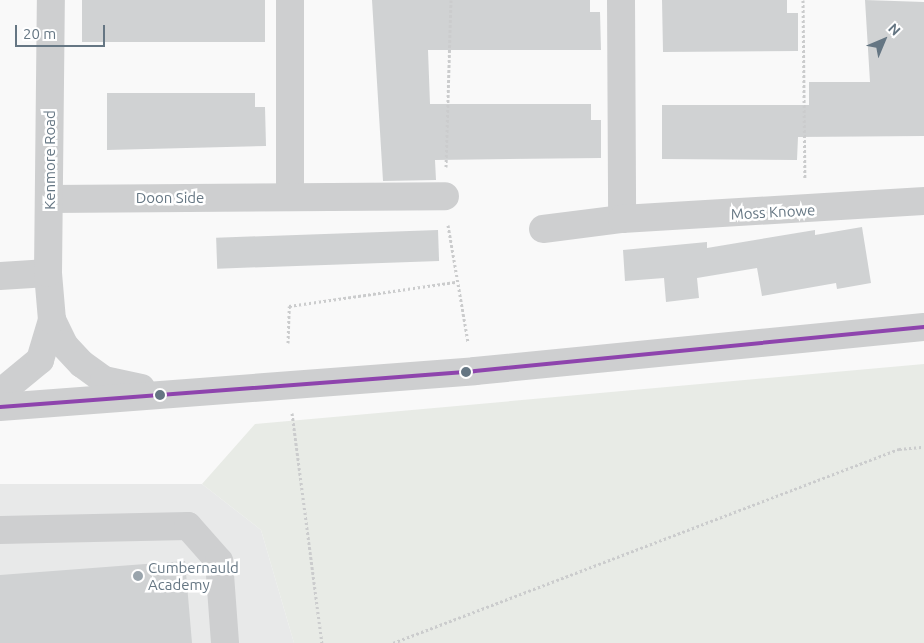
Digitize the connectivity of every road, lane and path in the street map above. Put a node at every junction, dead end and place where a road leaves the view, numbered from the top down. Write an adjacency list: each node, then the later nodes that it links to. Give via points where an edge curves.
1 (51, 0): 7 (street, Kenmore Road)
2 (290, 0): 6 (street)
3 (621, 0): 10 (street)
4 (803, 0): 9 (path)
5 (445, 196): 6 (street, Doon Side)
6 (290, 197): 7 (street, Doon Side)
7 (50, 199): 12 (street, Kenmore Road)
8 (924, 201): 9 (street, Moss Knowe)
9 (805, 211): 10 (street, Moss Knowe)
10 (622, 219): 11 (street, Moss Knowe)
11 (543, 229)
12 (48, 273): 13 (street); 15 (street, Kenmore Road)
13 (0, 276)
14 (455, 282): 17 (path, via 289,306)
15 (52, 320): 18 (street, Kenmore Road, via 40,360); 19 (street, Kenmore Road, via 64,345 104,380)
16 (924, 327): 19 (street, via 485,370)
17 (288, 343)
18 (0, 393)
19 (167, 394): 20 (street)
20 (0, 407)
21 (292, 412): 25 (path)
22 (924, 447): 26 (path, via 899,449)
23 (0, 530): 24 (street, via 188,526 219,561)
24 (225, 643)
25 (322, 643)
26 (393, 643)

